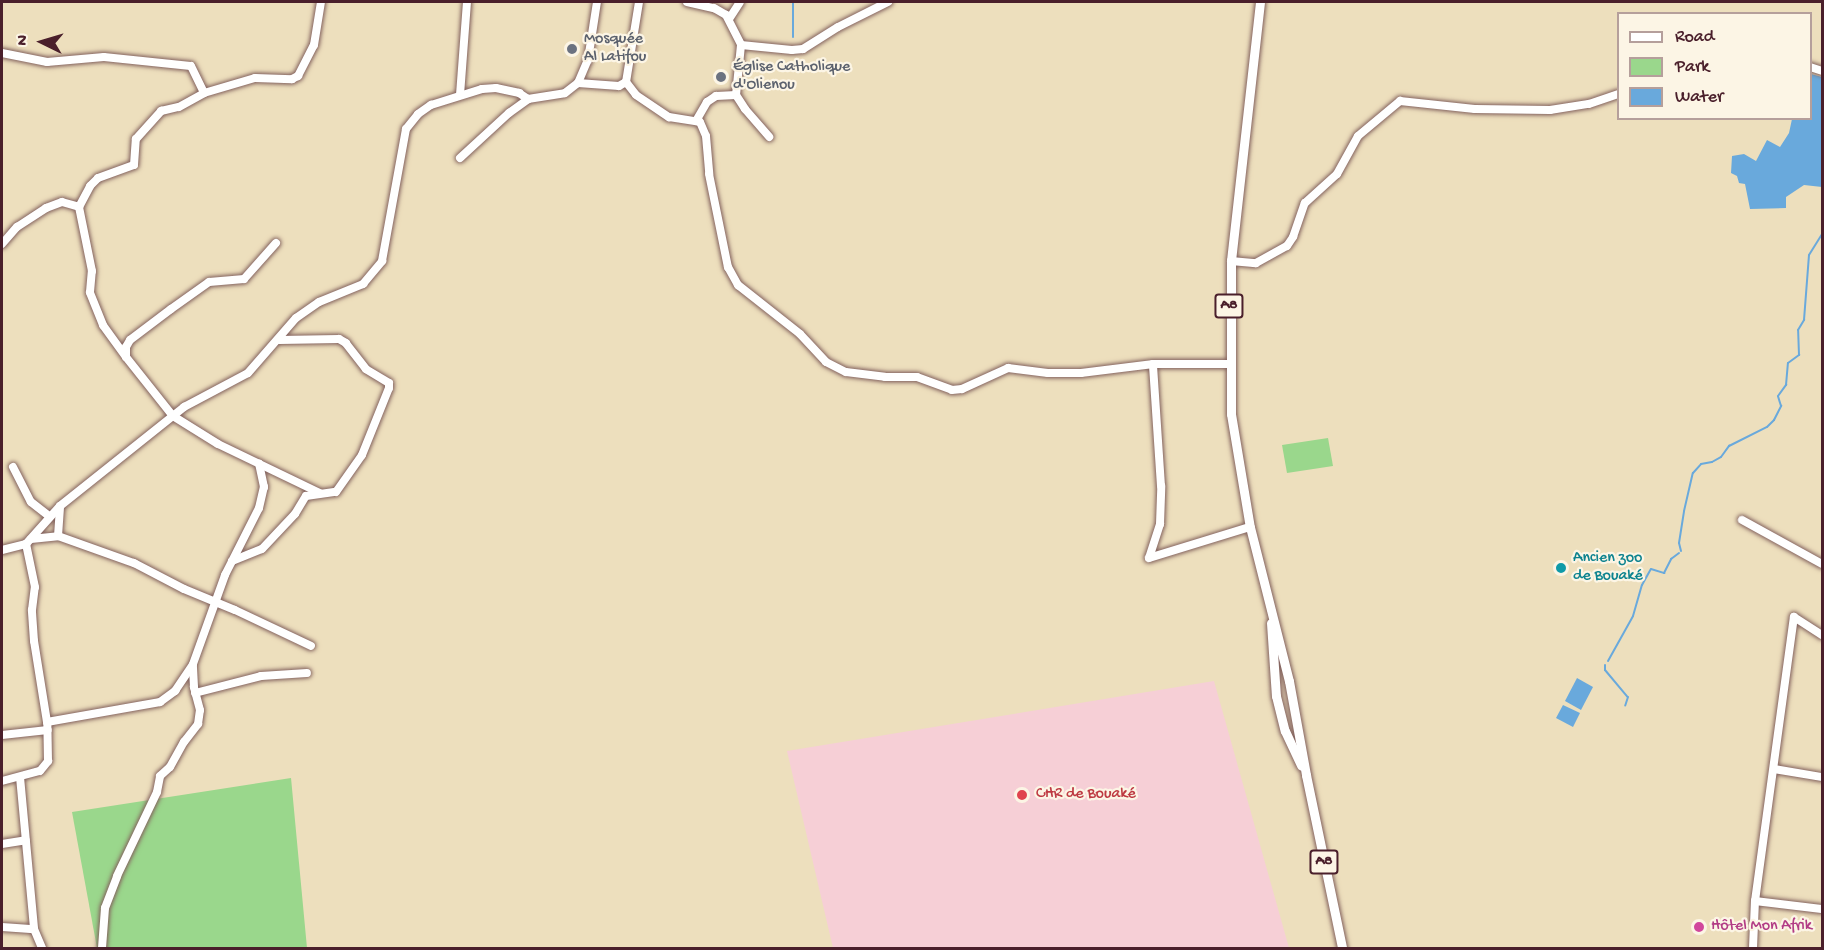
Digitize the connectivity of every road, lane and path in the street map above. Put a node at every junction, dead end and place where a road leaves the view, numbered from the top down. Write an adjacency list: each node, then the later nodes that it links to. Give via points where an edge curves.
1 (321, 2): 14 (street, via 314,45 298,76 255,78)
2 (467, 2): 16 (street)
3 (597, 2): 13 (street, via 588,60)
4 (639, 2): 12 (street)
5 (687, 2): 9 (street, via 714,8)
6 (740, 2): 9 (street)
7 (888, 2): 10 (street, via 803,49)
8 (1260, 2): 25 (main road, A8)
9 (729, 20): 10 (street)
10 (741, 45): 17 (street)
11 (2, 53): 14 (street, via 47,62 104,57 190,66)
12 (626, 82): 13 (street, via 619,86); 19 (street, via 636,95 669,117)
13 (579, 83): 18 (street, via 565,93)
14 (204, 93): 22 (street, via 179,107 161,111 136,139 134,165 98,178)
15 (1617, 94): 25 (street, via 1550,110 1475,109 1400,101 1358,136 1337,174 1305,202 1287,246 1256,263)
16 (460, 95): 18 (street, via 496,88); 26 (street, via 431,105 406,129 382,261 363,284 318,302 296,318)
17 (736, 95): 19 (street, via 717,96 707,102); 20 (street)
18 (528, 99): 21 (street)
19 (696, 121): 28 (street, via 706,136 709,174 728,267 738,285 800,334 826,362 846,372 916,377 952,390 1008,368 1048,374)
20 (769, 137)
21 (460, 158)
22 (79, 207): 24 (street, via 62,202 46,208 17,227); 27 (street, via 92,271 92,299 103,325)
23 (276, 243): 27 (street, via 244,279 209,282 130,340)
24 (2, 244)
25 (1231, 261): 29 (main road, A8)
26 (279, 340): 30 (street, via 248,373); 33 (street, via 339,339 366,369 389,383 362,455 336,492)
27 (126, 357): 30 (street)
28 (1153, 364): 29 (street); 37 (street, via 1161,486 1160,524 1149,558)
29 (1229, 364): 37 (main road, A8, via 1236,450)
30 (173, 416): 31 (street); 34 (street)
31 (258, 464): 33 (street); 41 (street, via 264,487 260,508)
32 (13, 466): 35 (street, via 31,502)
33 (320, 494): 41 (street, via 306,496 295,514 262,549)
34 (60, 506): 35 (street); 38 (street)
35 (50, 517): 39 (street)
36 (1743, 520): 42 (street)
37 (1250, 528): 44 (main road, A8)
38 (58, 536): 39 (street); 43 (street, via 134,563)
39 (28, 542): 40 (street); 50 (street, via 35,587 34,641)
40 (2, 550)
41 (232, 561): 43 (street)
42 (1822, 564)
43 (214, 603): 46 (street); 47 (street)
44 (1271, 609): 53 (main road, A8); 53 (main road, A8, via 1276,696 1285,731)
45 (1822, 634): 52 (street, via 1794,616)
46 (311, 646)
47 (193, 664): 49 (street); 50 (street, via 170,697 160,702)
48 (307, 674): 49 (street, via 261,676)
49 (195, 693): 64 (street, via 201,710 198,724 160,776 157,792 117,876 105,908)
50 (48, 726): 51 (street); 54 (street, via 48,761 40,771)
51 (2, 735)
52 (1774, 768): 55 (street); 59 (street)
53 (1306, 775): 65 (main road, A8)
54 (20, 777): 56 (street); 57 (street)
55 (1822, 777)
56 (2, 781)
57 (26, 840): 58 (street); 62 (street)
58 (2, 844)
59 (1755, 901): 60 (street); 66 (street)
60 (1822, 909)
61 (2, 927): 62 (street)
62 (34, 929): 63 (street)
63 (42, 948)
64 (102, 948)
65 (1342, 948)
66 (1753, 948)

